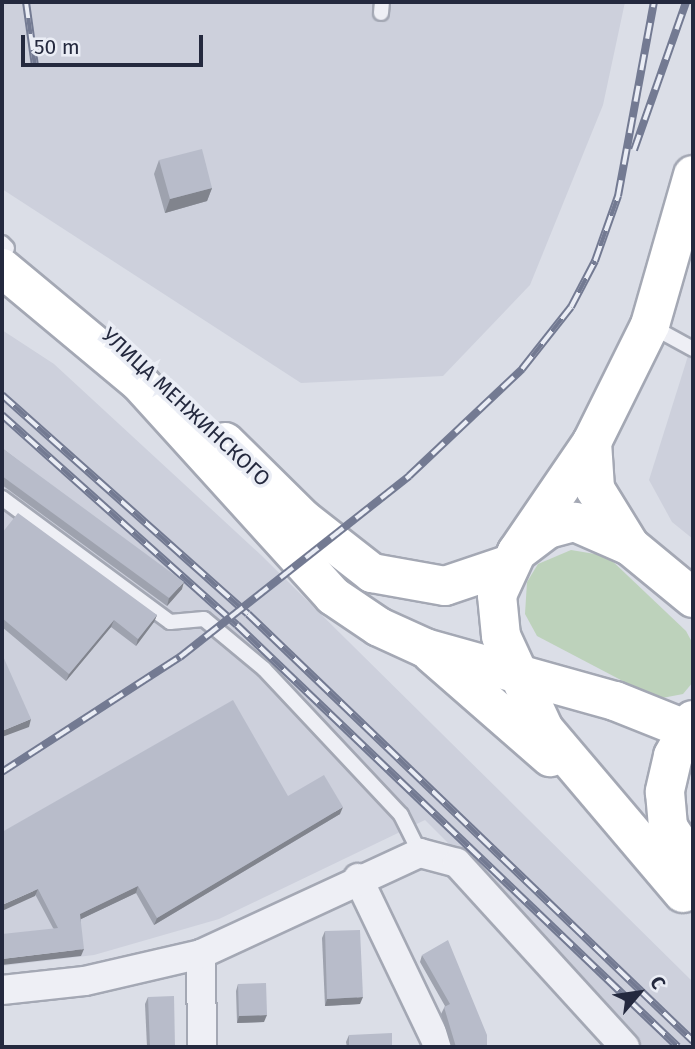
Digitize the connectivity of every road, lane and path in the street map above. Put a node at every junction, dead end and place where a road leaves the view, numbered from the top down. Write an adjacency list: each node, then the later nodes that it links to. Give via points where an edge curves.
1 (693, 175): 3 (main road)
2 (3, 251): 7 (main road, УЛИЦА МЕНЖИНСКОГО, via 151,369)
3 (650, 325): 4 (lane); 5 (main road)
4 (693, 349)
5 (592, 442): 8 (main road, via 594,489); 9 (main road)
6 (2, 498): 14 (lane, via 170,622 204,619 264,669 401,815)
7 (291, 530): 9 (main road, via 372,573 404,583 445,586); 11 (main road, via 333,596)
8 (631, 546): 9 (main road, via 575,522 548,529); 10 (main road)
9 (512, 558): 12 (main road, via 497,595 502,636)
10 (693, 598)
11 (425, 649): 12 (main road); 16 (main road, via 533,740)
12 (523, 674): 13 (main road); 16 (main road, via 544,729)
13 (690, 727): 16 (main road, via 665,792 668,827)
14 (419, 853): 15 (street); 21 (street, via 457,863)
15 (358, 878): 17 (street); 20 (street)
16 (690, 887)
17 (201, 954): 18 (street, via 85,981); 19 (street)
18 (2, 990)
19 (202, 1047)
20 (439, 1047)
21 (625, 1047)

